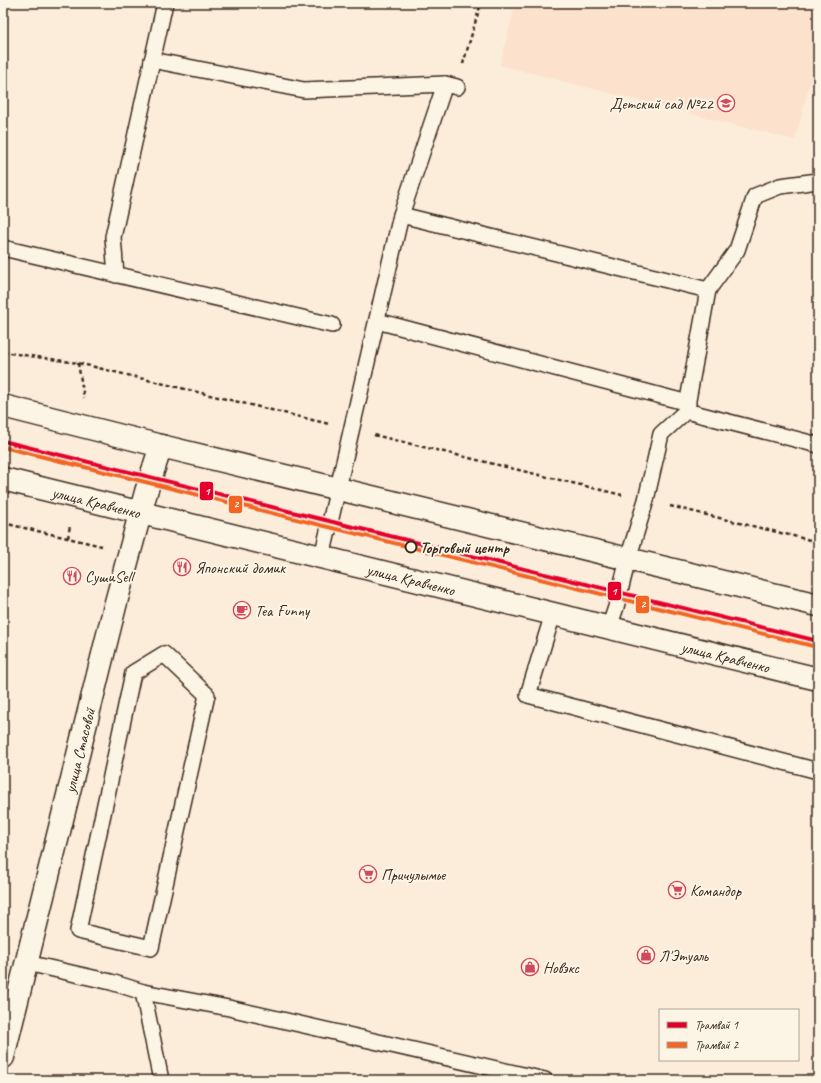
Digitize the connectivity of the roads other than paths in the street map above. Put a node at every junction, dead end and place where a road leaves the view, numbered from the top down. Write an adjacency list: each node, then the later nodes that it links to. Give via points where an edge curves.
1 (165, 3): 2 (lane)
2 (152, 60): 4 (lane, via 304,90 451,85); 6 (lane, via 113,237)
3 (818, 181): 7 (lane, via 780,186 755,196 737,250)
4 (401, 215): 7 (lane); 8 (lane)
5 (3, 248): 6 (lane)
6 (116, 275): 9 (lane)
7 (708, 290): 11 (lane)
8 (377, 321): 11 (lane); 15 (lane)
9 (332, 325)
10 (3, 406): 13 (main road)
11 (687, 407): 12 (lane); 18 (lane, via 661,434 646,500)
12 (818, 445)
13 (161, 446): 15 (main road); 16 (main road, улица Стасовой)
14 (3, 479): 16 (main road, улица Кравченко)
15 (338, 489): 17 (lane); 18 (main road)
16 (140, 512): 17 (main road, улица Кравченко); 25 (main road, улица Стасовой)
17 (322, 557): 20 (main road, улица Кравченко)
18 (628, 559): 19 (main road); 21 (lane)
19 (818, 605)
20 (553, 614): 21 (main road, улица Кравченко); 24 (lane, via 528,695)
21 (609, 628): 23 (main road, улица Кравченко)
22 (133, 673): 22 (lane, via 164,654 207,695 151,948 78,931)
23 (818, 680)
24 (818, 771)
25 (27, 963): 26 (lane); 27 (main road, улица Стасовой)
26 (143, 992): 28 (lane); 29 (lane, via 229,1008)
27 (3, 1057)
28 (161, 1080)
29 (545, 1080)

